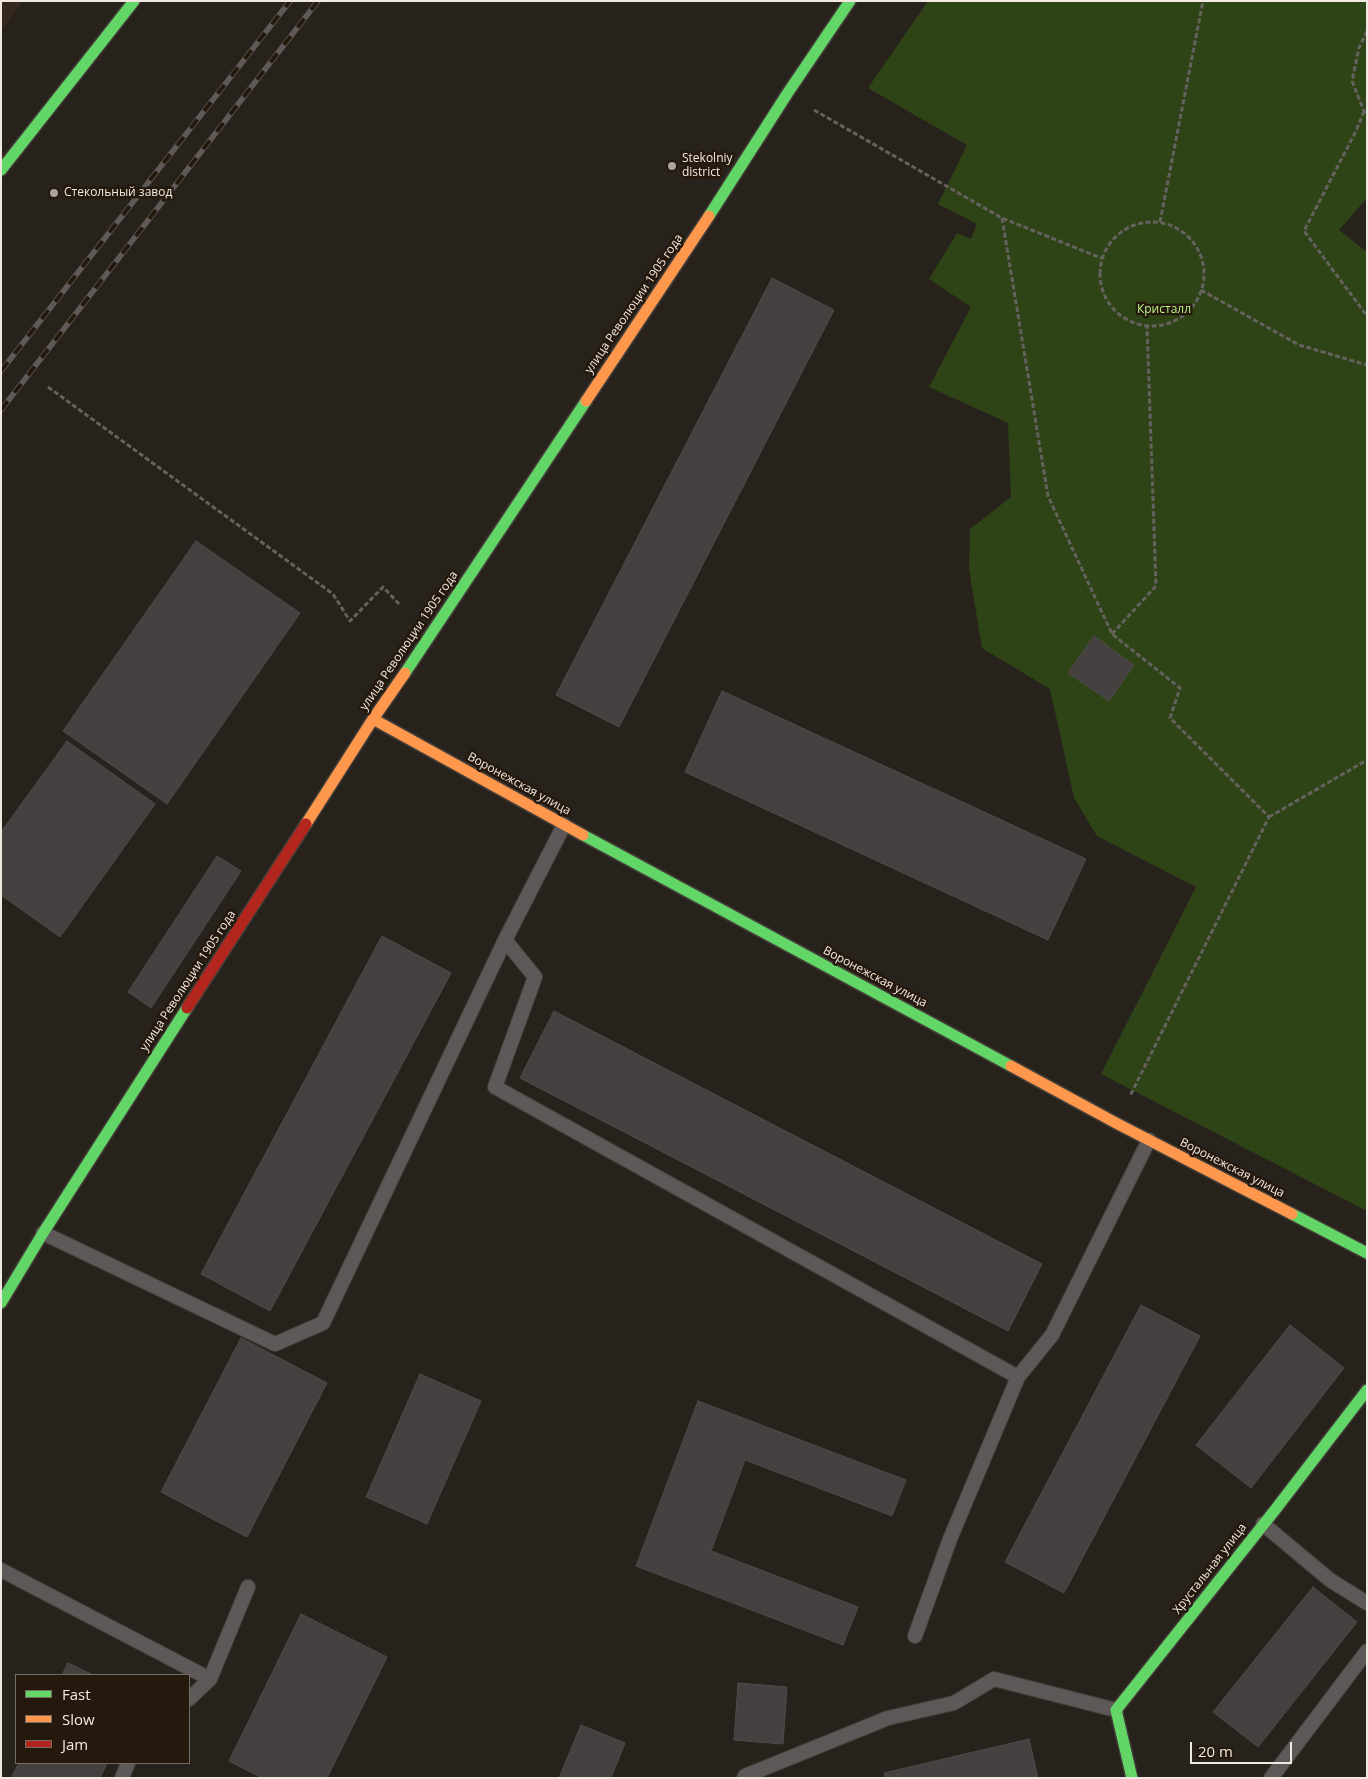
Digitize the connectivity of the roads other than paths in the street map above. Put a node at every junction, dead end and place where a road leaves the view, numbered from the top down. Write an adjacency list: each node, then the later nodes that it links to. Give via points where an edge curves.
1 (134, 1): 3 (street)
2 (850, 1): 4 (street, улица Революции 1905 года)
3 (1, 170)
4 (373, 719): 5 (street, Воронежская улица); 8 (street, улица Революции 1905 года)
5 (564, 825): 6 (lane); 7 (street, Воронежская улица)
6 (505, 940): 8 (lane, via 323,1323 274,1344); 11 (lane, via 535,977 495,1087)
7 (1149, 1140): 9 (street, Воронежская улица); 11 (lane, via 1052,1335)
8 (43, 1233): 10 (street, улица Революции 1905 года)
9 (1367, 1253)
10 (1, 1303)
11 (1018, 1377): 17 (lane, via 950,1539)
12 (1367, 1390): 13 (street, Хрустальная улица)
13 (1263, 1524): 16 (lane, via 1330,1580); 21 (street, Хрустальная улица)
14 (2, 1573): 19 (lane)
15 (248, 1587): 19 (lane)
16 (1367, 1603)
17 (916, 1636)
18 (1367, 1651): 26 (lane)
19 (210, 1680): 20 (lane)
20 (190, 1698)
21 (1116, 1710): 24 (lane, via 994,1679 954,1702 888,1718); 25 (street)
22 (128, 1764): 23 (lane)
23 (122, 1778)
24 (744, 1778)
25 (1132, 1778)
26 (1271, 1778)

